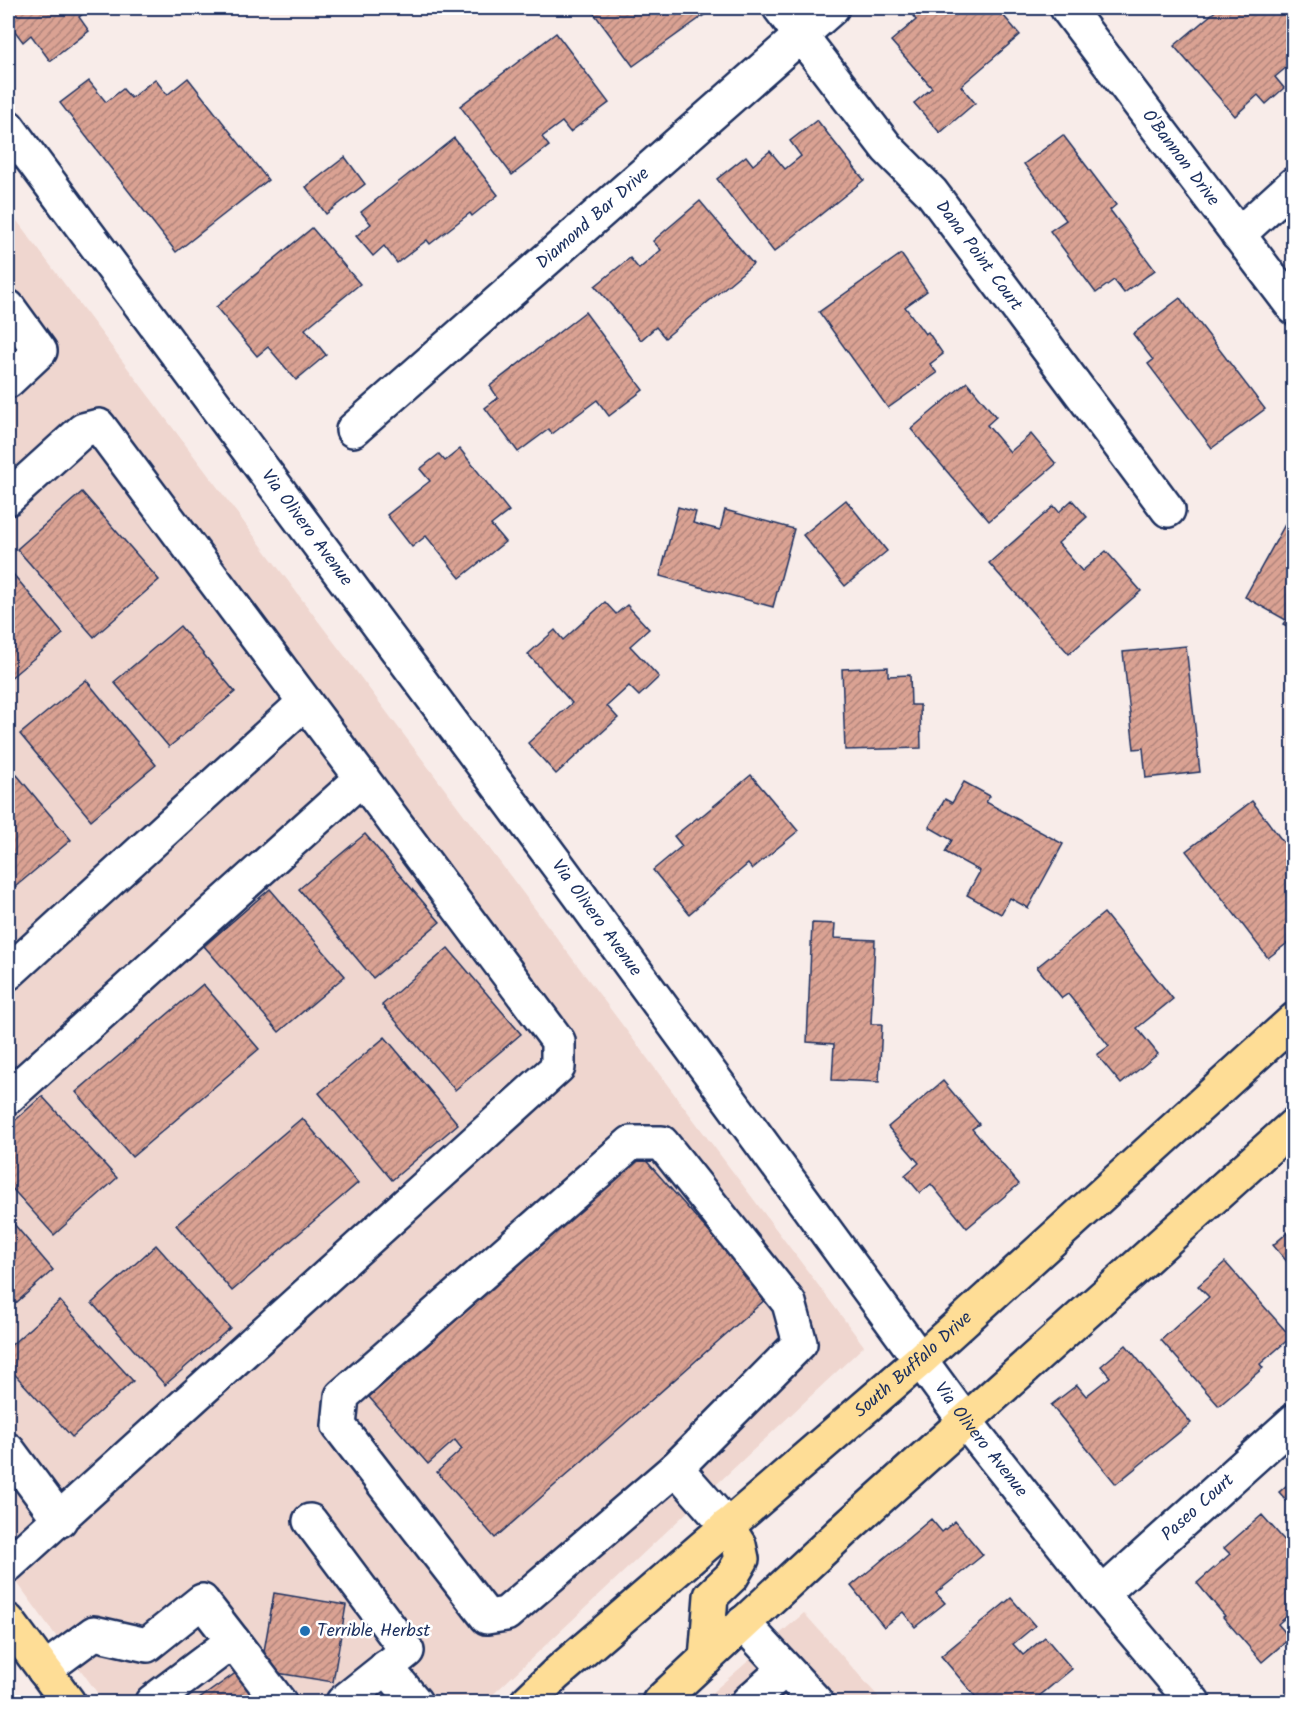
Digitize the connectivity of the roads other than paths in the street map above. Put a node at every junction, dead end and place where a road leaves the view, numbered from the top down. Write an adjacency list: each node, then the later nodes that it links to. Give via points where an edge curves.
1 (780, 8): 4 (street, Dana Point Court)
2 (832, 8): 4 (street, Diamond Bar Drive)
3 (1067, 8): 7 (street, O'Bannon Drive)
4 (801, 36): 11 (street, Diamond Bar Drive); 13 (street, Dana Point Court, via 887,148 932,193)
5 (8, 127): 20 (street, Via Olivero Avenue)
6 (1293, 184): 7 (street)
7 (1238, 235): 9 (street, O'Bannon Drive)
8 (8, 307): 10 (street, via 40,351)
9 (1293, 308)
10 (8, 381)
11 (353, 430)
12 (8, 498): 14 (street, via 83,430 99,426)
13 (1168, 510)
14 (305, 702): 15 (street); 16 (street)
15 (362, 778): 18 (street); 25 (street, via 558,1041 558,1067)
16 (8, 973)
17 (1293, 1020): 20 (main road, South Buffalo Drive)
18 (8, 1097)
19 (1293, 1125): 21 (main road)
20 (920, 1360): 21 (street, Via Olivero Avenue); 27 (main road, South Buffalo Drive)
21 (965, 1421): 29 (street, Via Olivero Avenue); 31 (main road)
22 (1293, 1422): 29 (street, Paseo Court)
23 (8, 1450): 25 (street)
24 (676, 1468): 24 (street, via 800,1343 789,1303 662,1143 631,1143 342,1396 339,1426 487,1617 506,1614); 27 (street)
25 (60, 1520): 28 (street)
26 (310, 1521): 34 (street, via 406,1651)
27 (727, 1526): 33 (main road, via 739,1545 742,1559 732,1576 711,1596); 42 (main road, South Buffalo Drive)
28 (8, 1565)
29 (1102, 1594): 46 (street, Via Olivero Avenue)
30 (8, 1621): 36 (main road)
31 (743, 1623): 33 (main road); 35 (street)
32 (233, 1641): 36 (street, via 202,1601 147,1645 94,1633); 37 (street); 39 (street)
33 (706, 1659): 43 (main road)
34 (386, 1667): 40 (street); 41 (street)
35 (785, 1669): 44 (street); 45 (street)
36 (44, 1670): 38 (main road)
37 (157, 1701)
38 (68, 1702)
39 (279, 1702)
40 (343, 1702)
41 (416, 1702)
42 (526, 1702)
43 (659, 1702)
44 (748, 1702)
45 (816, 1702)
46 (1193, 1702)

